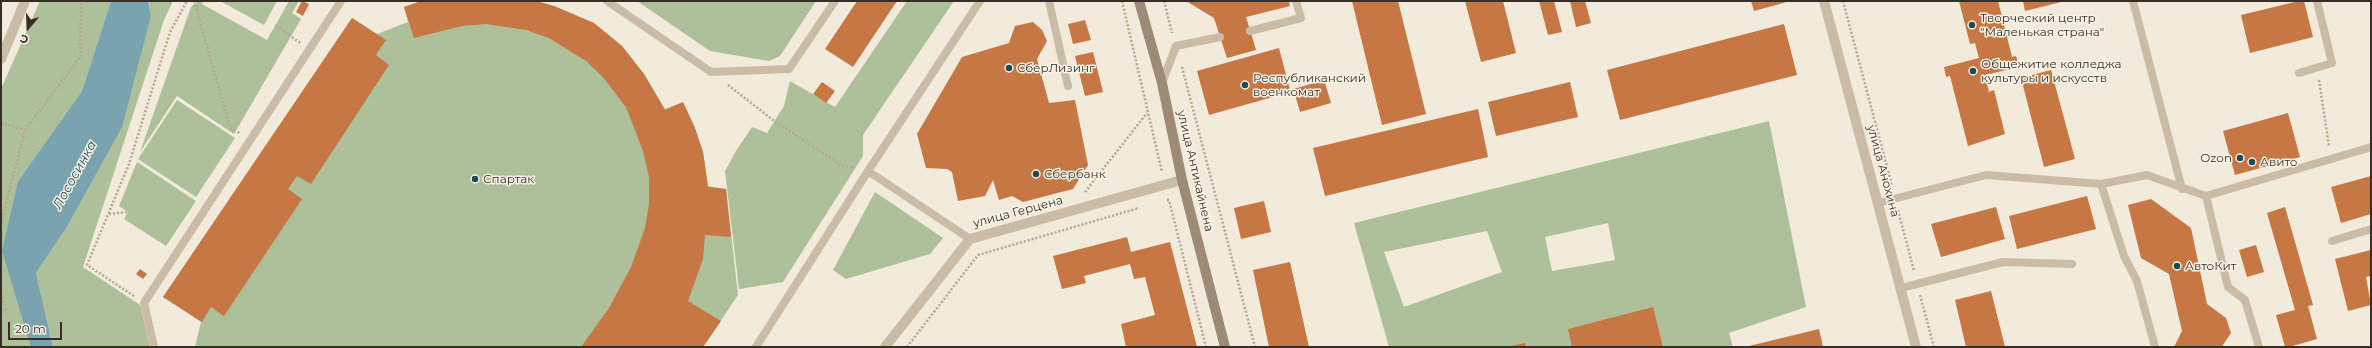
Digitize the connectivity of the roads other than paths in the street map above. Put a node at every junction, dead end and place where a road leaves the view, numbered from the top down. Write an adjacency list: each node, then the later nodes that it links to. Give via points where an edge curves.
1 (25, 1): 14 (street)
2 (341, 1): 30 (lane, via 144,303)
3 (607, 1): 4 (lane, via 712,72 789,69)
4 (835, 1)
5 (980, 1): 19 (lane)
6 (1049, 1): 17 (lane)
7 (1139, 1): 16 (main road, улица Антикайнена)
8 (1296, 1): 12 (lane, via 1301,18)
9 (1824, 1): 24 (street, улица Анохина)
10 (2133, 1): 22 (lane)
11 (2316, 1): 15 (lane, via 2332,63)
12 (1250, 32)
13 (1220, 37): 16 (lane, via 1176,46)
14 (1, 59)
15 (2299, 73)
16 (1162, 82): 20 (main road, улица Антикайнена)
17 (1068, 86)
18 (2371, 147): 23 (lane)
19 (868, 171): 26 (lane); 31 (lane)
20 (1182, 180): 26 (street, улица Герцена); 33 (main road, улица Антикайнена)
21 (2101, 184): 22 (lane, via 2147,175); 24 (lane, via 1986,174); 35 (lane, via 2124,256 2137,281)
22 (2182, 189): 23 (lane)
23 (2206, 196): 36 (lane, via 2228,287 2245,300)
24 (1878, 202): 29 (street, улица Анохина)
25 (2371, 229): 27 (lane)
26 (970, 239): 32 (street, улица Герцена)
27 (2332, 241)
28 (2072, 264): 29 (lane, via 2003,262)
29 (1901, 288): 34 (street, улица Анохина)
30 (154, 347)
31 (756, 347)
32 (885, 347)
33 (1225, 347)
34 (1916, 347)
35 (2154, 347)
36 (2258, 347)

